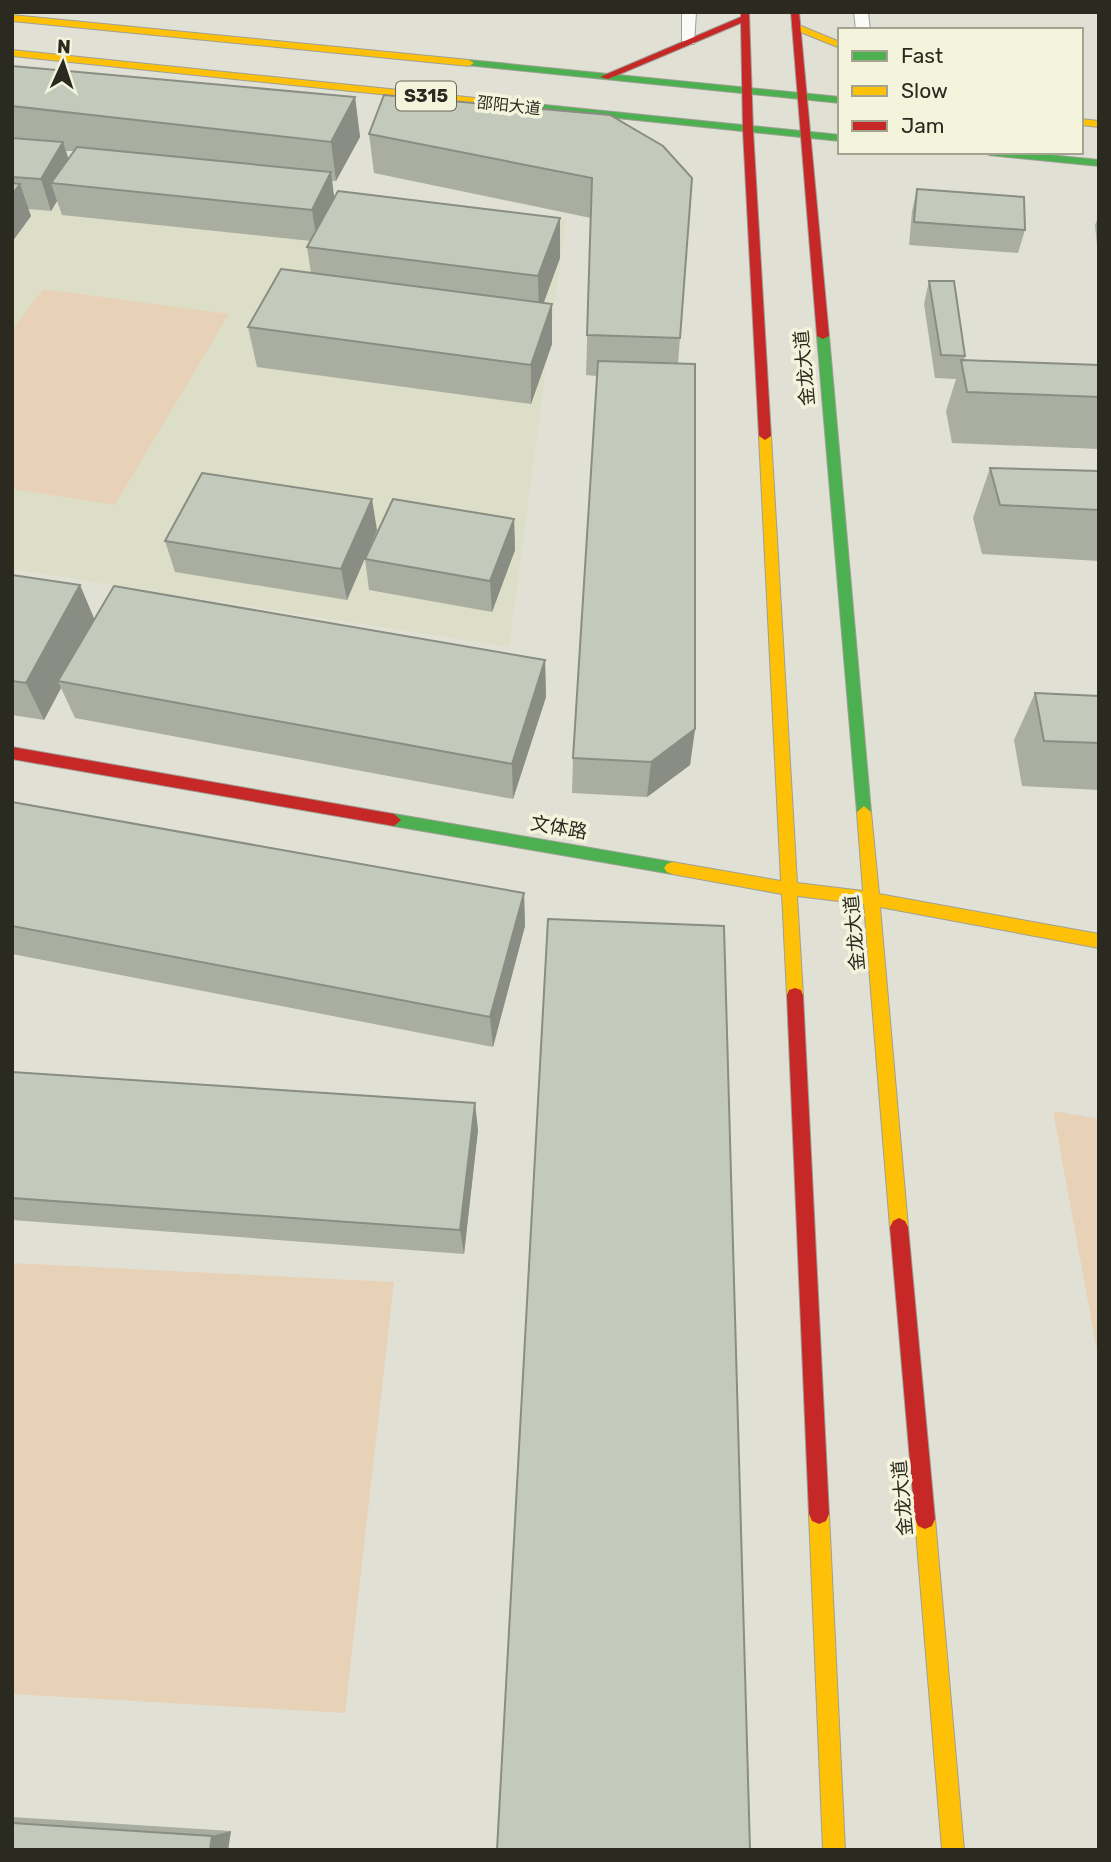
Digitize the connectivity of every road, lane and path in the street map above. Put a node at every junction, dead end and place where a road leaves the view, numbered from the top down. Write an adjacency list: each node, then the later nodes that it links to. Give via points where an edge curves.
1 (689, 12): 5 (lane)
2 (745, 15): 5 (main road); 9 (main road)
3 (12, 18): 8 (main road, 邵阳大道 / S315)
4 (795, 20): 6 (main road); 10 (main road, 金龙大道)
5 (688, 41): 8 (main road)
6 (838, 44)
7 (12, 53): 12 (main road, 邵阳大道 / S315)
8 (605, 76): 9 (main road, 邵阳大道 / S315)
9 (747, 90): 10 (main road, 邵阳大道 / S315); 12 (main road)
10 (804, 97): 11 (main road, 邵阳大道 / S315); 13 (main road, 金龙大道)
11 (838, 100)
12 (748, 130): 13 (main road, 邵阳大道 / S315); 18 (main road)
13 (805, 135): 14 (main road, 邵阳大道 / S315); 19 (main road, 金龙大道)
14 (838, 138)
15 (1009, 154): 16 (main road)
16 (1099, 163)
17 (12, 752): 18 (main road, 文体路)
18 (790, 889): 19 (main road, 文体路); 21 (main road)
19 (872, 899): 20 (main road, 文体路); 22 (main road, 金龙大道)
20 (1099, 941)
21 (834, 1850)
22 (953, 1850)

